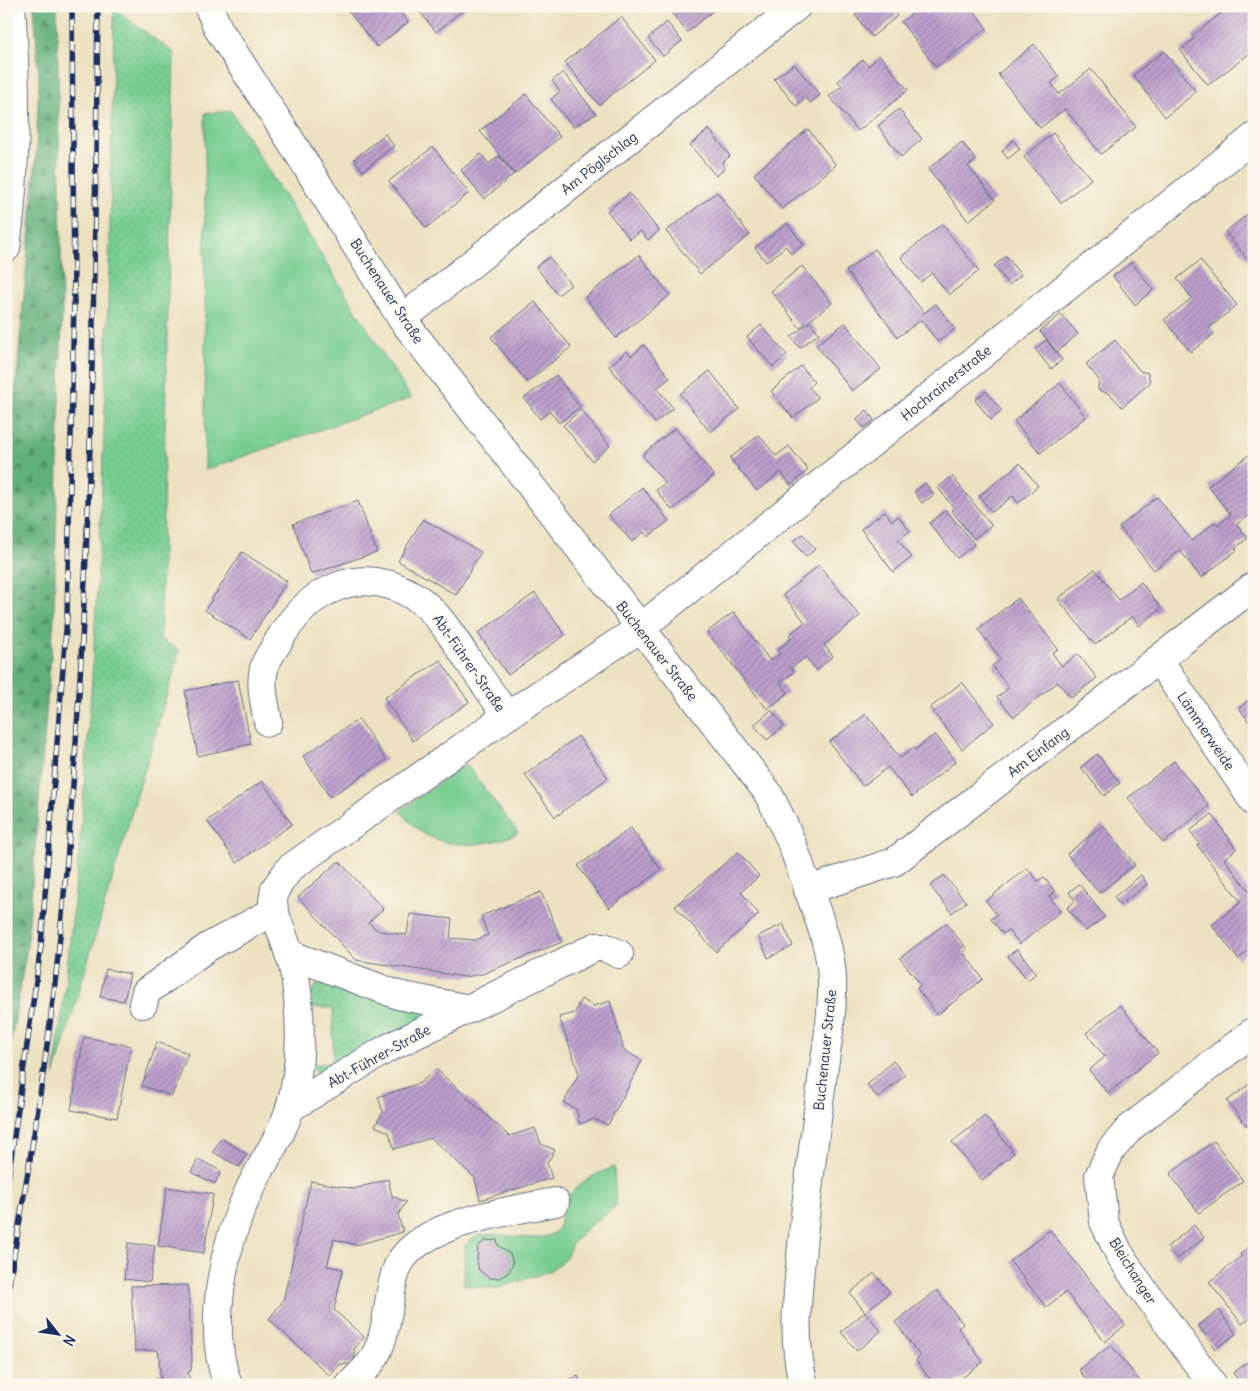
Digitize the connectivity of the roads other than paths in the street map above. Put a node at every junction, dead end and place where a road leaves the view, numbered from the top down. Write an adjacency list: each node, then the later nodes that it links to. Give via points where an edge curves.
1 (11, 6): 5 (street, via 15,134)
2 (208, 6): 6 (street, Buchenauer Straße, via 219,30)
3 (797, 6): 6 (street, Am Pöglschlag)
4 (1254, 137): 8 (street, Hochrainerstraße)
5 (6, 248)
6 (402, 319): 8 (street, Buchenauer Straße)
7 (1254, 586): 9 (street, Am Einfang)
8 (639, 629): 10 (street, Abt-Führer-Straße); 13 (street, Buchenauer Straße, via 766,790 784,822)
9 (1159, 660): 12 (street, Lämmerweide); 13 (street, Am Einfang, via 894,862)
10 (507, 716): 11 (street, Abt-Führer-Straße, via 431,610 400,588 372,580 335,589 312,599 297,614 266,664 263,691); 14 (street, Abt-Führer-Straße, via 290,868 276,890)
11 (268, 722)
12 (1254, 802)
13 (808, 890): 24 (street, Buchenauer Straße, via 829,954 832,1009 812,1156 798,1298 798,1336)
14 (274, 911): 15 (street, Abt-Führer-Straße); 17 (street, via 208,947 146,992)
15 (289, 954): 18 (street, Abt-Führer-Straße, via 398,995); 20 (street, Abt-Führer-Straße, via 295,976 299,1032 298,1062)
16 (619, 954): 18 (street, Abt-Führer-Straße, via 604,947 595,947)
17 (143, 1004)
18 (482, 1007): 20 (street, Abt-Führer-Straße, via 386,1049)
19 (1254, 1032): 25 (street, Bleichanger, via 1130,1128 1111,1150 1099,1176 1104,1222 1119,1253)
20 (290, 1108): 22 (street, Abt-Führer-Straße, via 238,1215 224,1268 218,1317 221,1363)
21 (555, 1202): 23 (street, via 462,1222 433,1232 412,1248 397,1268 383,1336 375,1358)
22 (228, 1385)
23 (350, 1385)
24 (804, 1385)
25 (1213, 1385)

